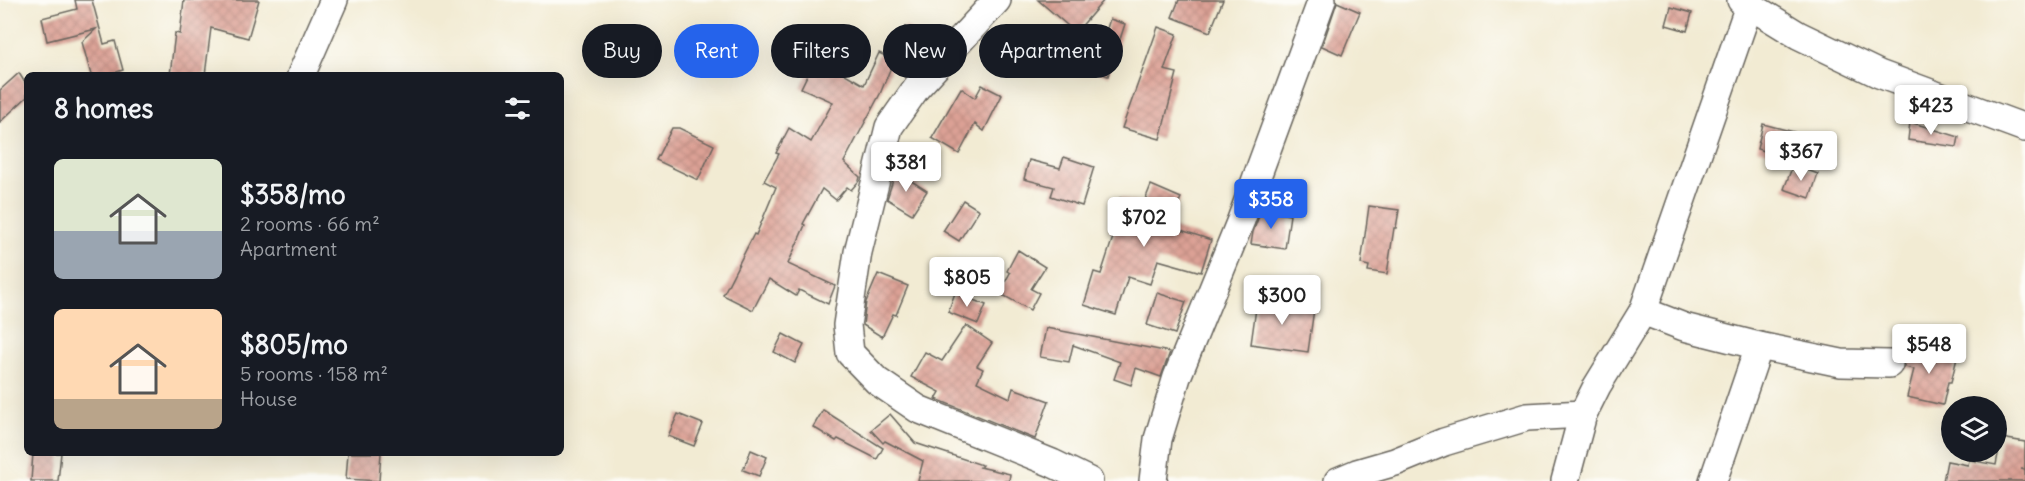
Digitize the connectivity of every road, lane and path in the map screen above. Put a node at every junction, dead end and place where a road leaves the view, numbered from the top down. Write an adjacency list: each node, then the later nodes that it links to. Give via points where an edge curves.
1 (334, 0): 5 (street)
2 (997, 0): 11 (street, via 917,87 889,127 858,252 847,325 850,353 878,381 918,409)
3 (1323, 0): 12 (street, via 1177,377 1158,439)
4 (1747, 2): 6 (street, via 1798,34 1878,74); 7 (street)
5 (302, 72)
6 (2025, 128)
7 (1643, 311): 8 (street, via 1684,327); 10 (street)
8 (1759, 346): 9 (street, via 1841,363); 15 (street)
9 (1889, 364)
10 (1583, 414): 13 (street, via 1527,417); 14 (street)
11 (1089, 481)
12 (1153, 481)
13 (1338, 481)
14 (1565, 481)
15 (1713, 481)

